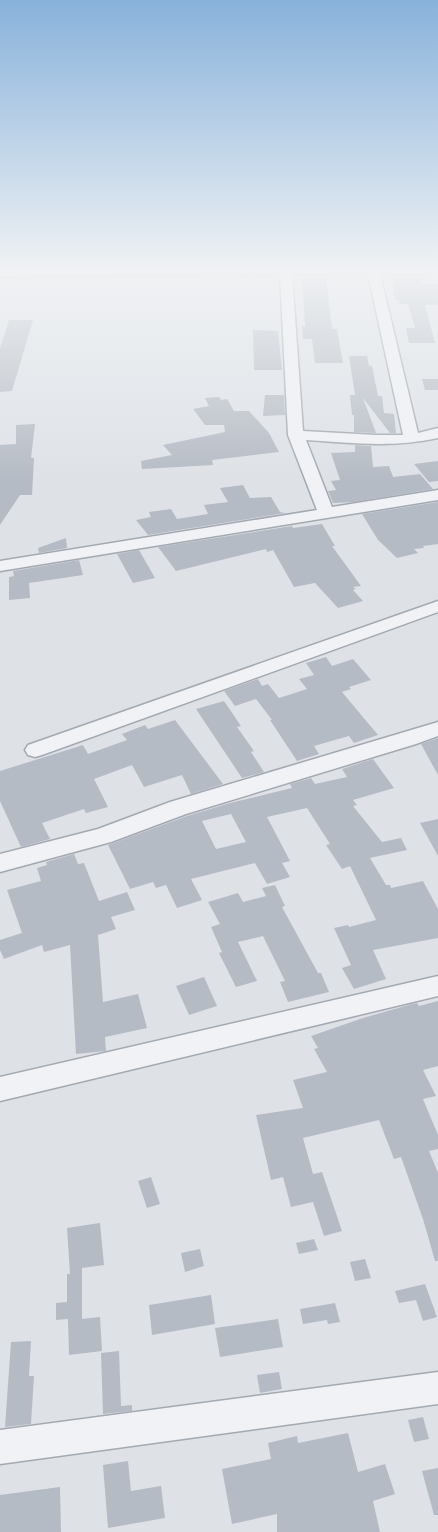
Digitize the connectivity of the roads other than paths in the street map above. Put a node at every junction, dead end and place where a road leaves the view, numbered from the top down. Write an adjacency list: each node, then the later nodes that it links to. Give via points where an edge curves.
1 (290, 338): 4 (street)
2 (389, 338): 5 (street)
3 (438, 433): 5 (street)
4 (296, 435): 5 (street); 7 (street)
5 (412, 439)
6 (438, 495): 7 (street)
7 (326, 512): 8 (street)
8 (0, 566)
9 (438, 606): 11 (street)
10 (438, 729): 12 (street, via 178,808 103,836)
11 (35, 750)
12 (0, 864)
13 (438, 986): 14 (street)
14 (0, 1089)
15 (438, 1388): 16 (street)
16 (0, 1447)

